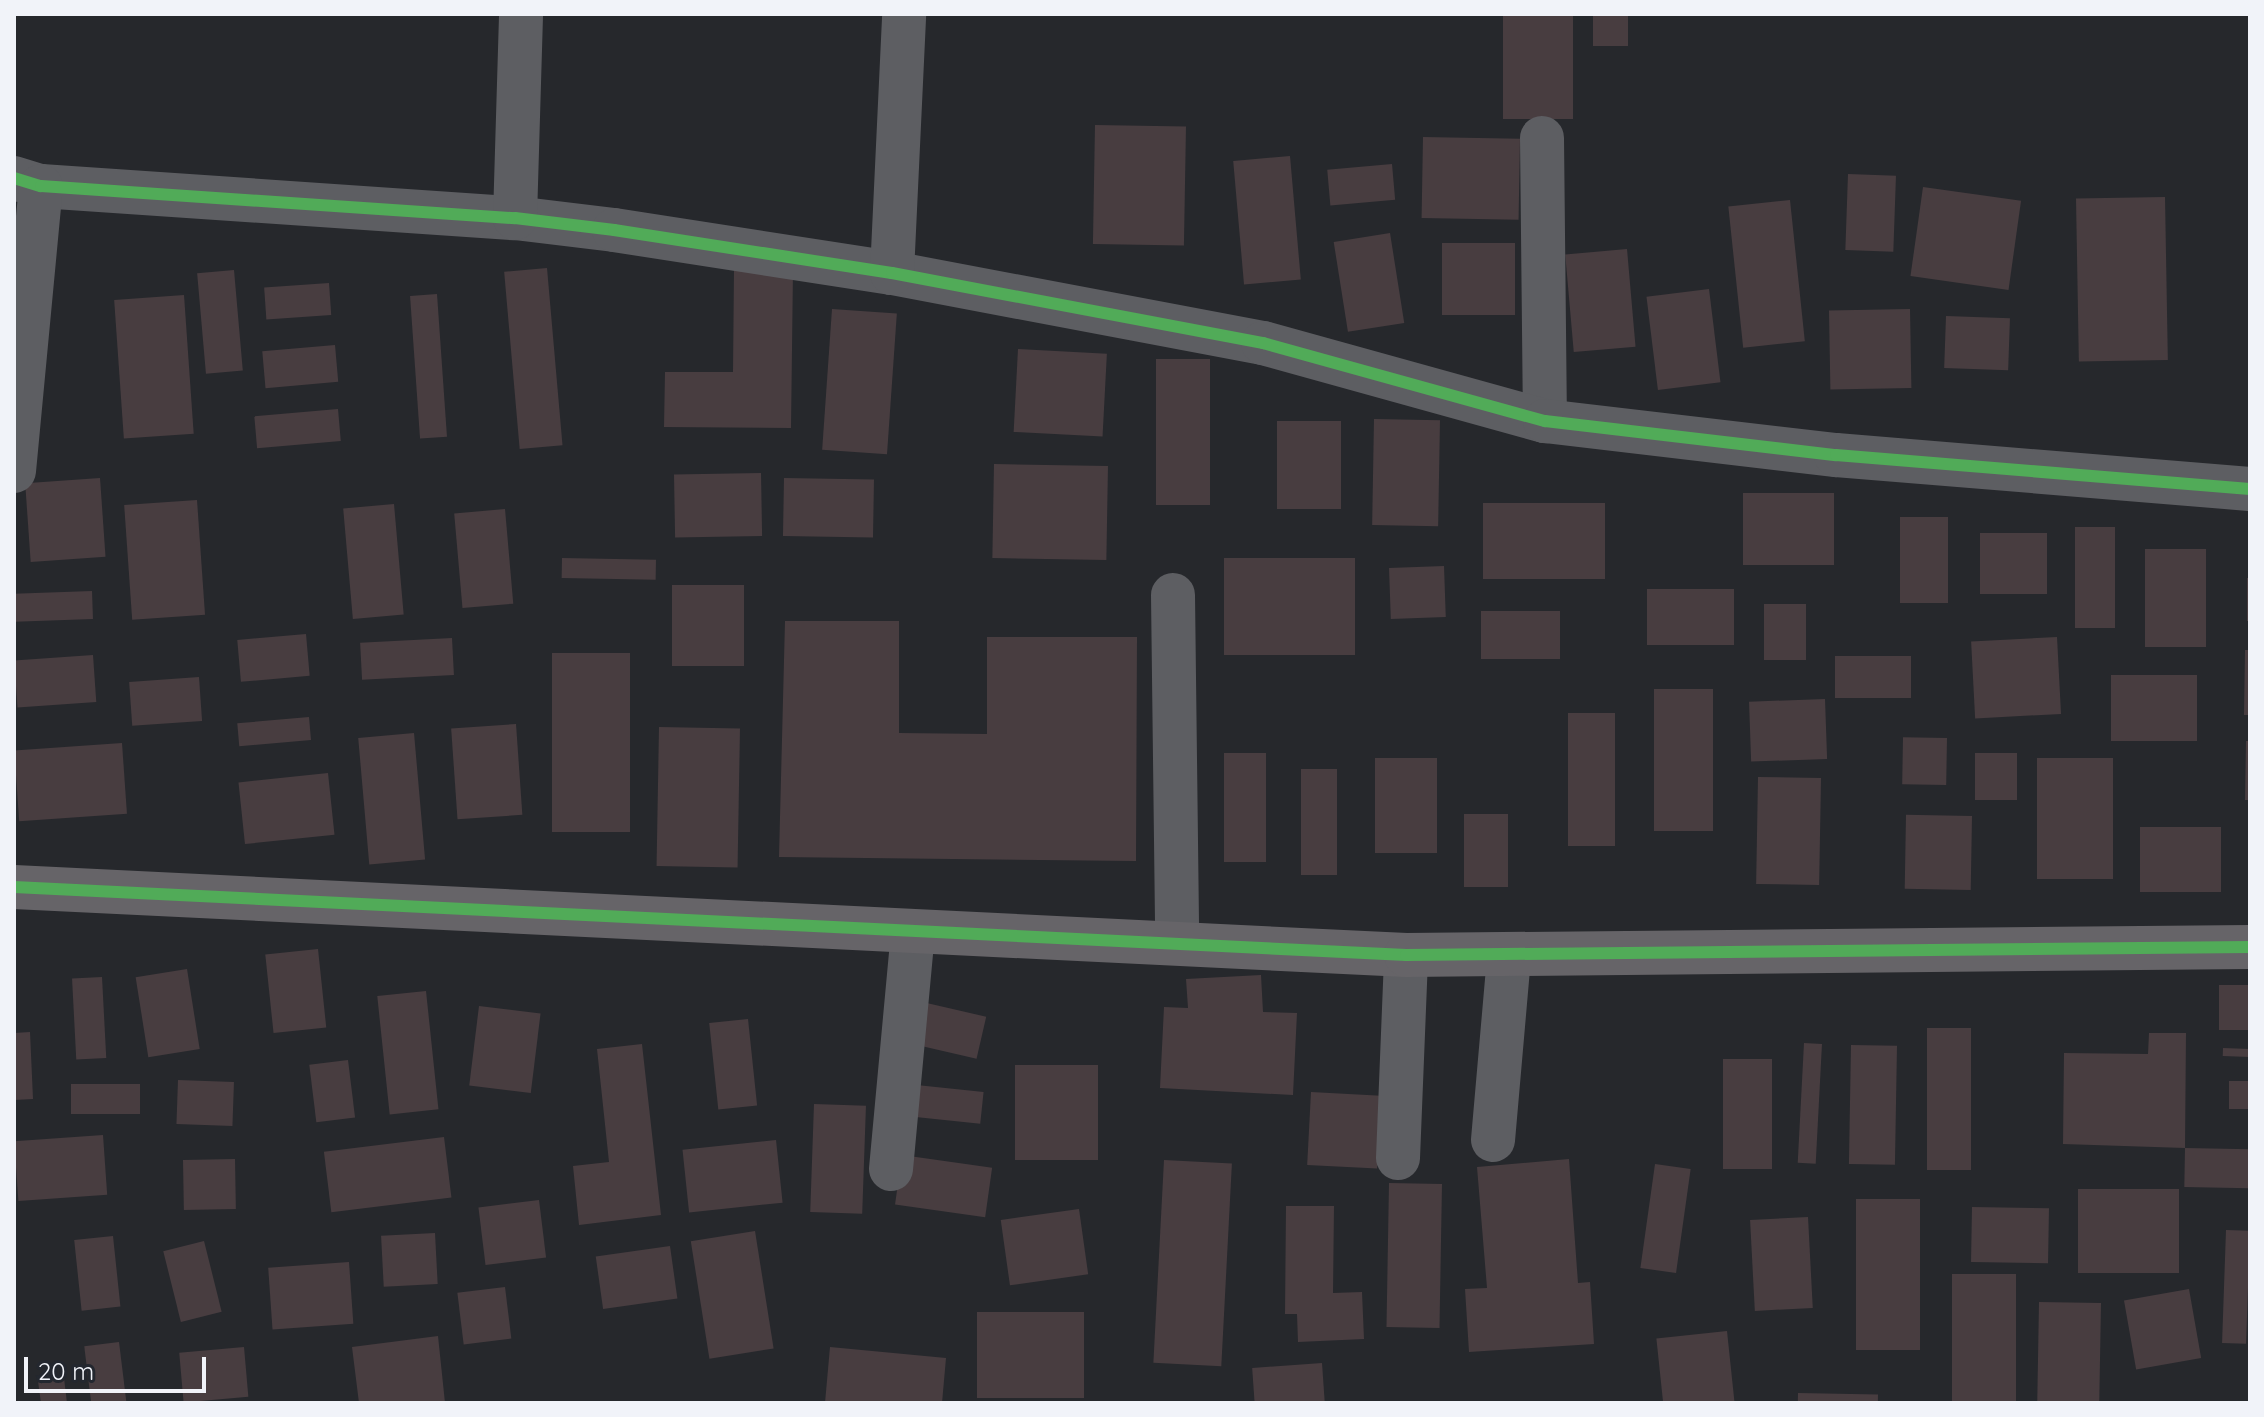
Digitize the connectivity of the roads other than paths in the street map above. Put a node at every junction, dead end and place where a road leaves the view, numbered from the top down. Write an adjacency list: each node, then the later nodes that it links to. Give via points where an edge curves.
1 (521, 14): 5 (street)
2 (904, 14): 6 (street)
3 (1542, 138): 7 (street)
4 (27, 182): 5 (street); 8 (street)
5 (515, 218): 6 (street)
6 (892, 273): 7 (street, via 1263,343)
7 (1545, 421): 9 (street, via 1836,455)
8 (14, 471)
9 (2250, 489)
10 (1173, 595): 13 (street)
11 (14, 887): 12 (street)
12 (913, 933): 13 (street); 19 (street)
13 (1177, 942): 15 (street)
14 (2250, 947): 16 (street)
15 (1406, 955): 16 (street); 18 (street)
16 (1509, 957): 17 (street)
17 (1493, 1140)
18 (1398, 1158)
19 (891, 1169)

